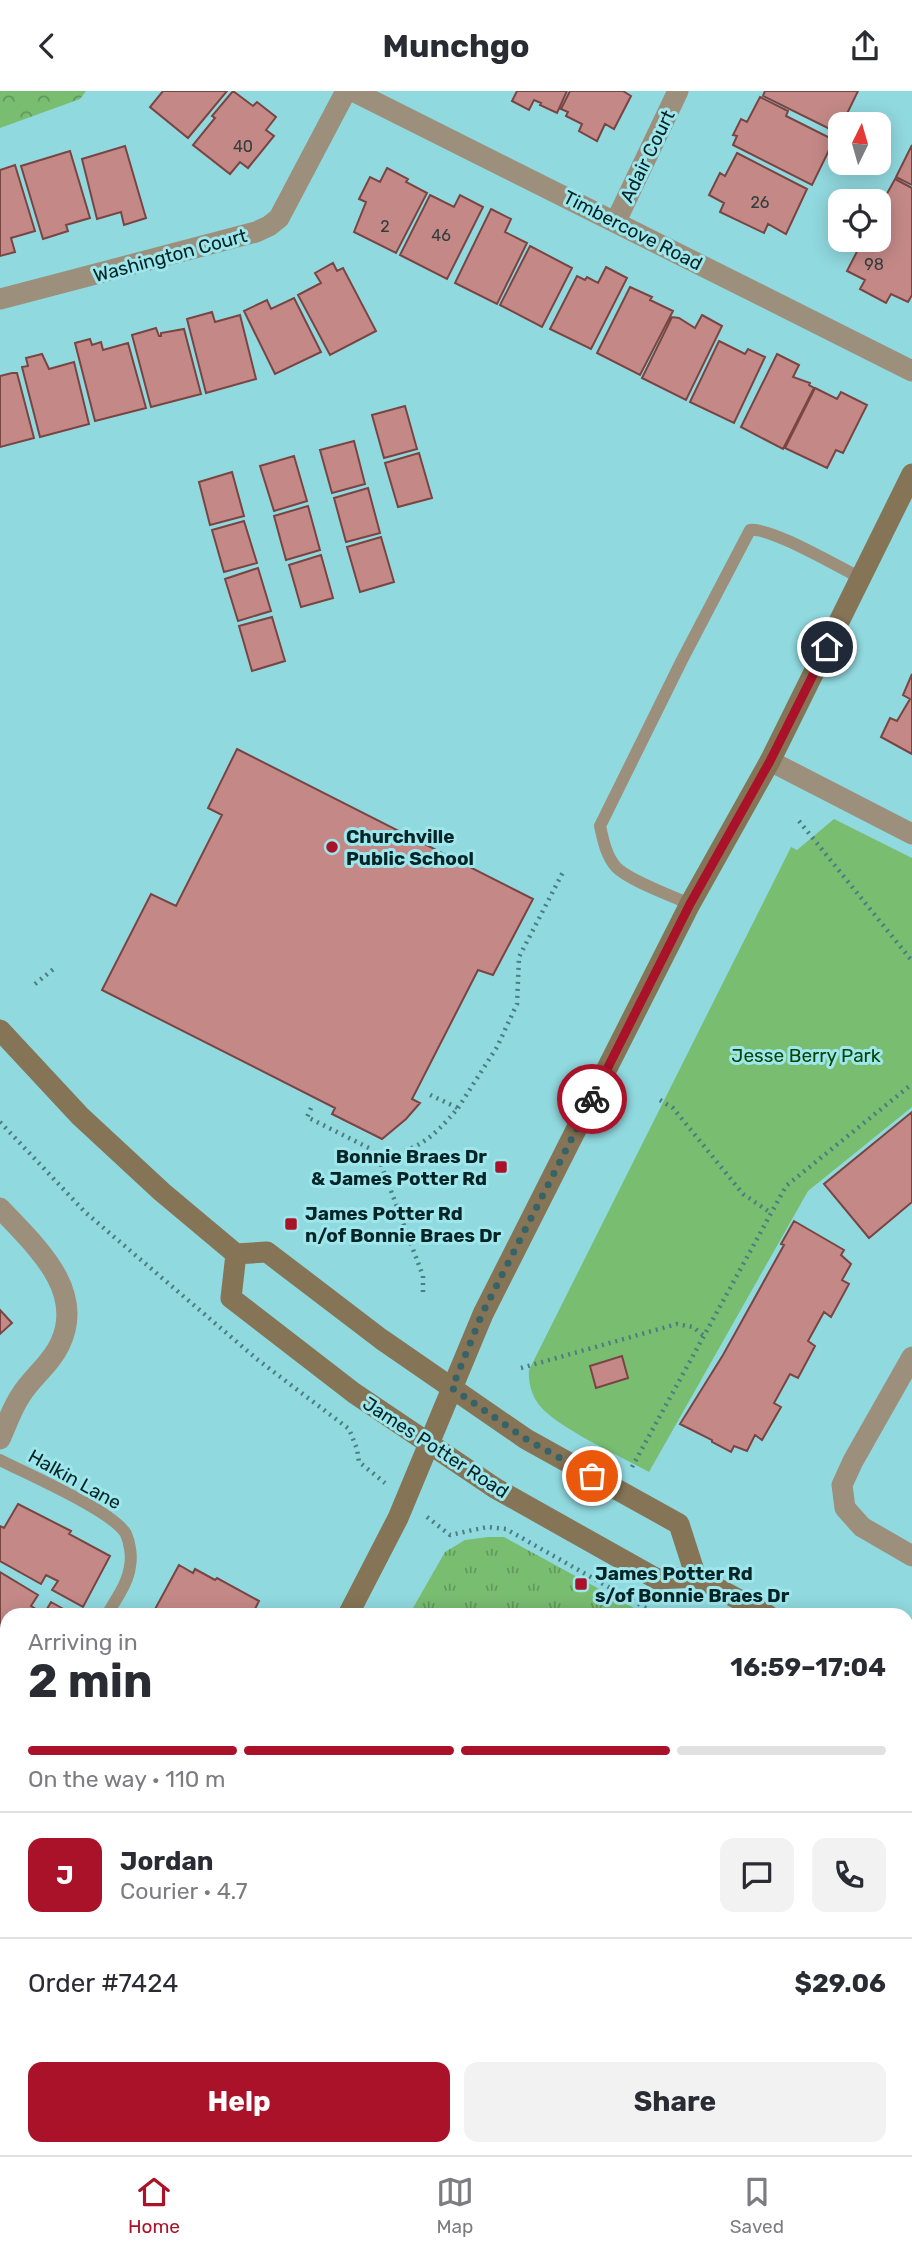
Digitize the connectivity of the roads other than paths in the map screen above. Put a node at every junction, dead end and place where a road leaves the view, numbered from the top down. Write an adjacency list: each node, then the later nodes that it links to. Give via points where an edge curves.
1 (346, 91): 5 (street, Washington Court, via 279,218 269,226)
2 (354, 91): 4 (street, Timbercove Road)
3 (678, 91): 4 (street, Adair Court)
4 (615, 221): 6 (street, Timbercove Road)
5 (0, 299)
6 (912, 371)
7 (912, 474): 8 (main road)
8 (861, 578): 9 (main road); 11 (lane, via 778,537 750,530 681,660 600,825 615,866)
9 (770, 761): 10 (street); 11 (main road)
10 (912, 834)
11 (690, 904): 16 (main road, via 482,1314)
12 (0, 1030): 14 (main road, via 80,1117)
13 (0, 1208): 17 (street, via 55,1270 67,1300 68,1323 60,1345 20,1395)
14 (236, 1254): 16 (main road, via 267,1252); 18 (main road, James Potter Road, via 231,1298 354,1393)
15 (912, 1357): 20 (street, via 842,1485 845,1509 862,1527)
16 (452, 1388): 18 (main road); 21 (main road, via 526,1439 679,1524)
17 (0, 1439)
18 (429, 1443): 21 (main road, James Potter Road, via 495,1488 657,1579); 23 (main road, via 398,1518)
19 (0, 1460): 22 (lane, Halkin Lane, via 111,1517 126,1534 131,1567)
20 (912, 1556)
21 (696, 1577): 24 (main road)
22 (111, 1608)
23 (352, 1608)
24 (755, 1608)

